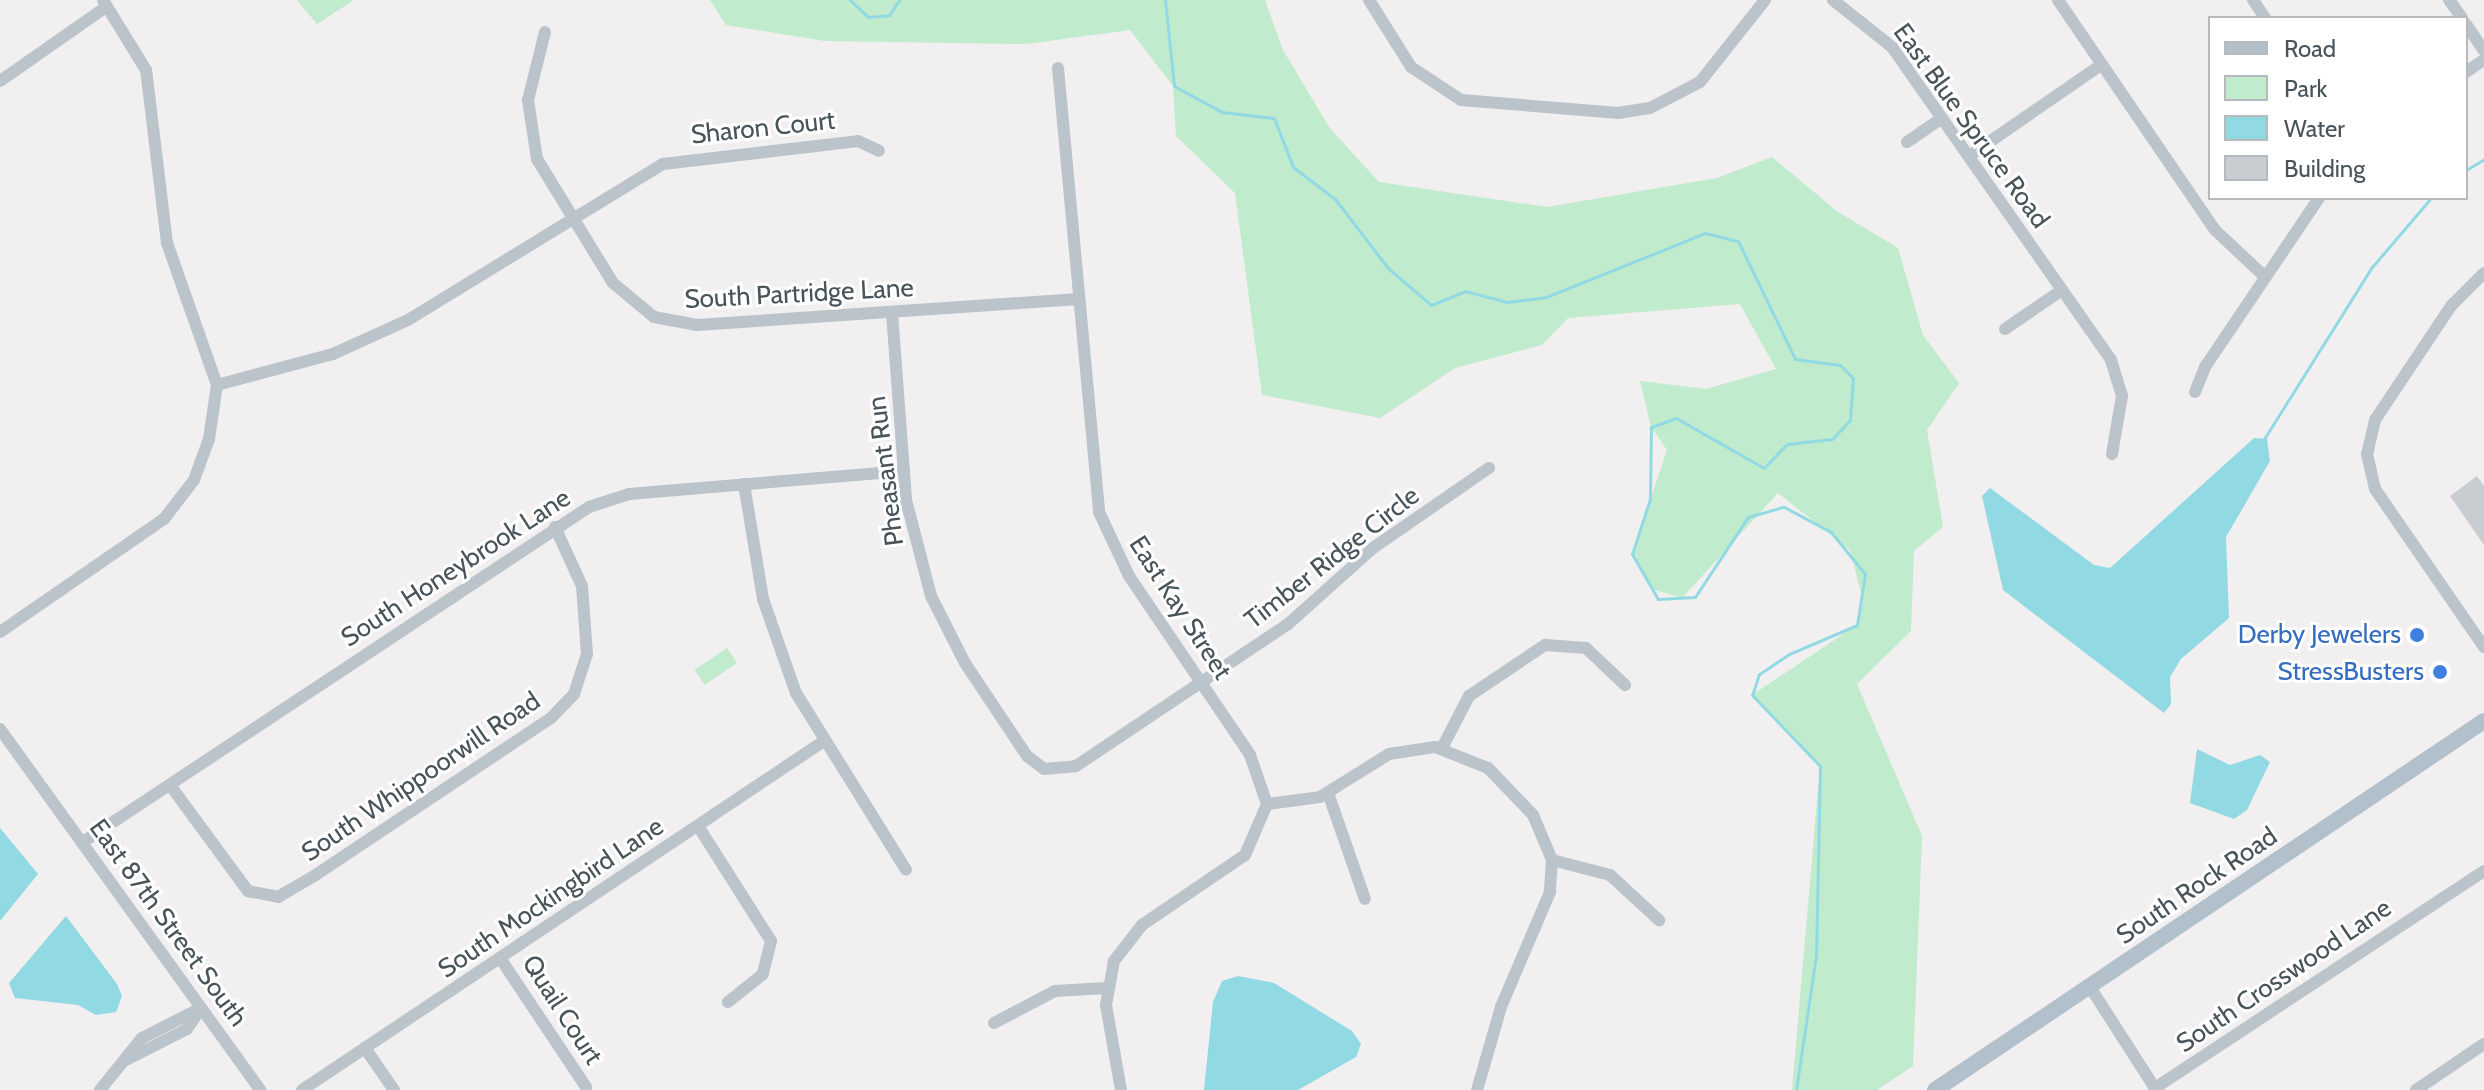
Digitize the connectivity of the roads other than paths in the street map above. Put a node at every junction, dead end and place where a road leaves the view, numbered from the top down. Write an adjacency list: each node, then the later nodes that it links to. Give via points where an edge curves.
1 (1369, 0): 2 (street, via 1411,67 1461,100 1618,113 1669,101 1700,82)
2 (1765, 0)
3 (1833, 0): 12 (street, East Blue Spruce Road, via 1892,47)
4 (2058, 0): 9 (street)
5 (104, 3): 11 (street); 24 (street, via 146,70 167,243)
6 (2468, 27): 8 (street)
7 (545, 32): 17 (street, South Partridge Lane, via 529,87 529,128)
8 (2484, 51)
9 (2101, 65): 15 (street); 19 (street, via 2215,230)
10 (1058, 68): 21 (street, East Kay Street)
11 (0, 81)
12 (1942, 118): 13 (street); 15 (street, East Blue Spruce Road)
13 (1907, 142)
14 (879, 151): 17 (street, Sharon Court, via 858,141 691,156 626,181)
15 (1969, 156): 20 (street, East Blue Spruce Road)
16 (2318, 200): 19 (street)
17 (570, 218): 22 (street, South Partridge Lane, via 622,294 666,321); 24 (street, Sharon Court, via 396,326 333,354)
18 (2484, 273): 32 (street, via 2451,306 2375,420 2367,454 2375,489)
19 (2265, 277): 25 (street)
20 (2062, 290): 23 (street); 26 (street, East Blue Spruce Road, via 2118,378 2121,417)
21 (1079, 299): 22 (street, South Partridge Lane); 33 (street, East Kay Street, via 1099,512 1129,576)
22 (892, 313): 28 (street, Pheasant Run)
23 (2005, 329)
24 (217, 385): 31 (street, via 205,456 176,507)
25 (2195, 392)
26 (2112, 454)
27 (1489, 468): 33 (street, Timber Ridge Circle)
28 (904, 471): 29 (street, South Honeybrook Lane); 39 (street, Pheasant Run, via 916,548 944,626 1027,756)
29 (744, 484): 30 (street, South Honeybrook Lane, via 629,494); 37 (street, via 770,627)
30 (555, 527): 40 (street, South Honeybrook Lane); 40 (street, South Whippoorwill Road, via 582,586 587,654 574,694 551,718 278,897 248,891)
31 (0, 632)
32 (2484, 647)
33 (1201, 683): 39 (street, Timber Ridge Circle, via 1076,766); 42 (street, East Kay Street, via 1250,755)
34 (1625, 685): 38 (street, via 1586,648 1545,645 1469,696)
35 (2484, 721): 51 (main road, South Rock Road)
36 (0, 729): 44 (street, East 87th Street South)
37 (824, 741): 43 (street, South Mockingbird Lane); 46 (street)
38 (1442, 748): 41 (street, via 1389,754); 45 (street, via 1506,783 1533,815)
39 (1055, 770)
40 (170, 785): 44 (street, South Honeybrook Lane)
41 (1328, 793): 42 (street); 48 (street)
42 (1267, 804): 52 (street, via 1245,855 1131,935)
43 (698, 826): 50 (street, South Mockingbird Lane); 53 (street, via 771,941 763,974)
44 (83, 842): 54 (street, East 87th Street South)
45 (1552, 860): 49 (street, via 1610,875); 65 (street, via 1548,902 1501,1007)
46 (906, 870)
47 (2484, 871): 59 (street, South Crosswood Lane)
48 (1365, 899)
49 (1659, 920)
50 (500, 958): 57 (street, South Mockingbird Lane); 58 (street, Quail Court)
51 (2090, 987): 59 (street); 66 (main road, South Rock Road)
52 (1107, 988): 55 (street, via 1055,991); 64 (street)
53 (728, 1002)
54 (201, 1008): 60 (street, via 187,1029 126,1060); 61 (street, East 87th Street South)
55 (994, 1023)
56 (2484, 1044): 67 (street)
57 (365, 1048): 62 (street, South Mockingbird Lane); 63 (street)
58 (586, 1087)
59 (2155, 1089)
60 (100, 1090)
61 (260, 1090)
62 (302, 1090)
63 (394, 1090)
64 (1121, 1090)
65 (1477, 1090)
66 (1935, 1090)
67 (2416, 1090)

